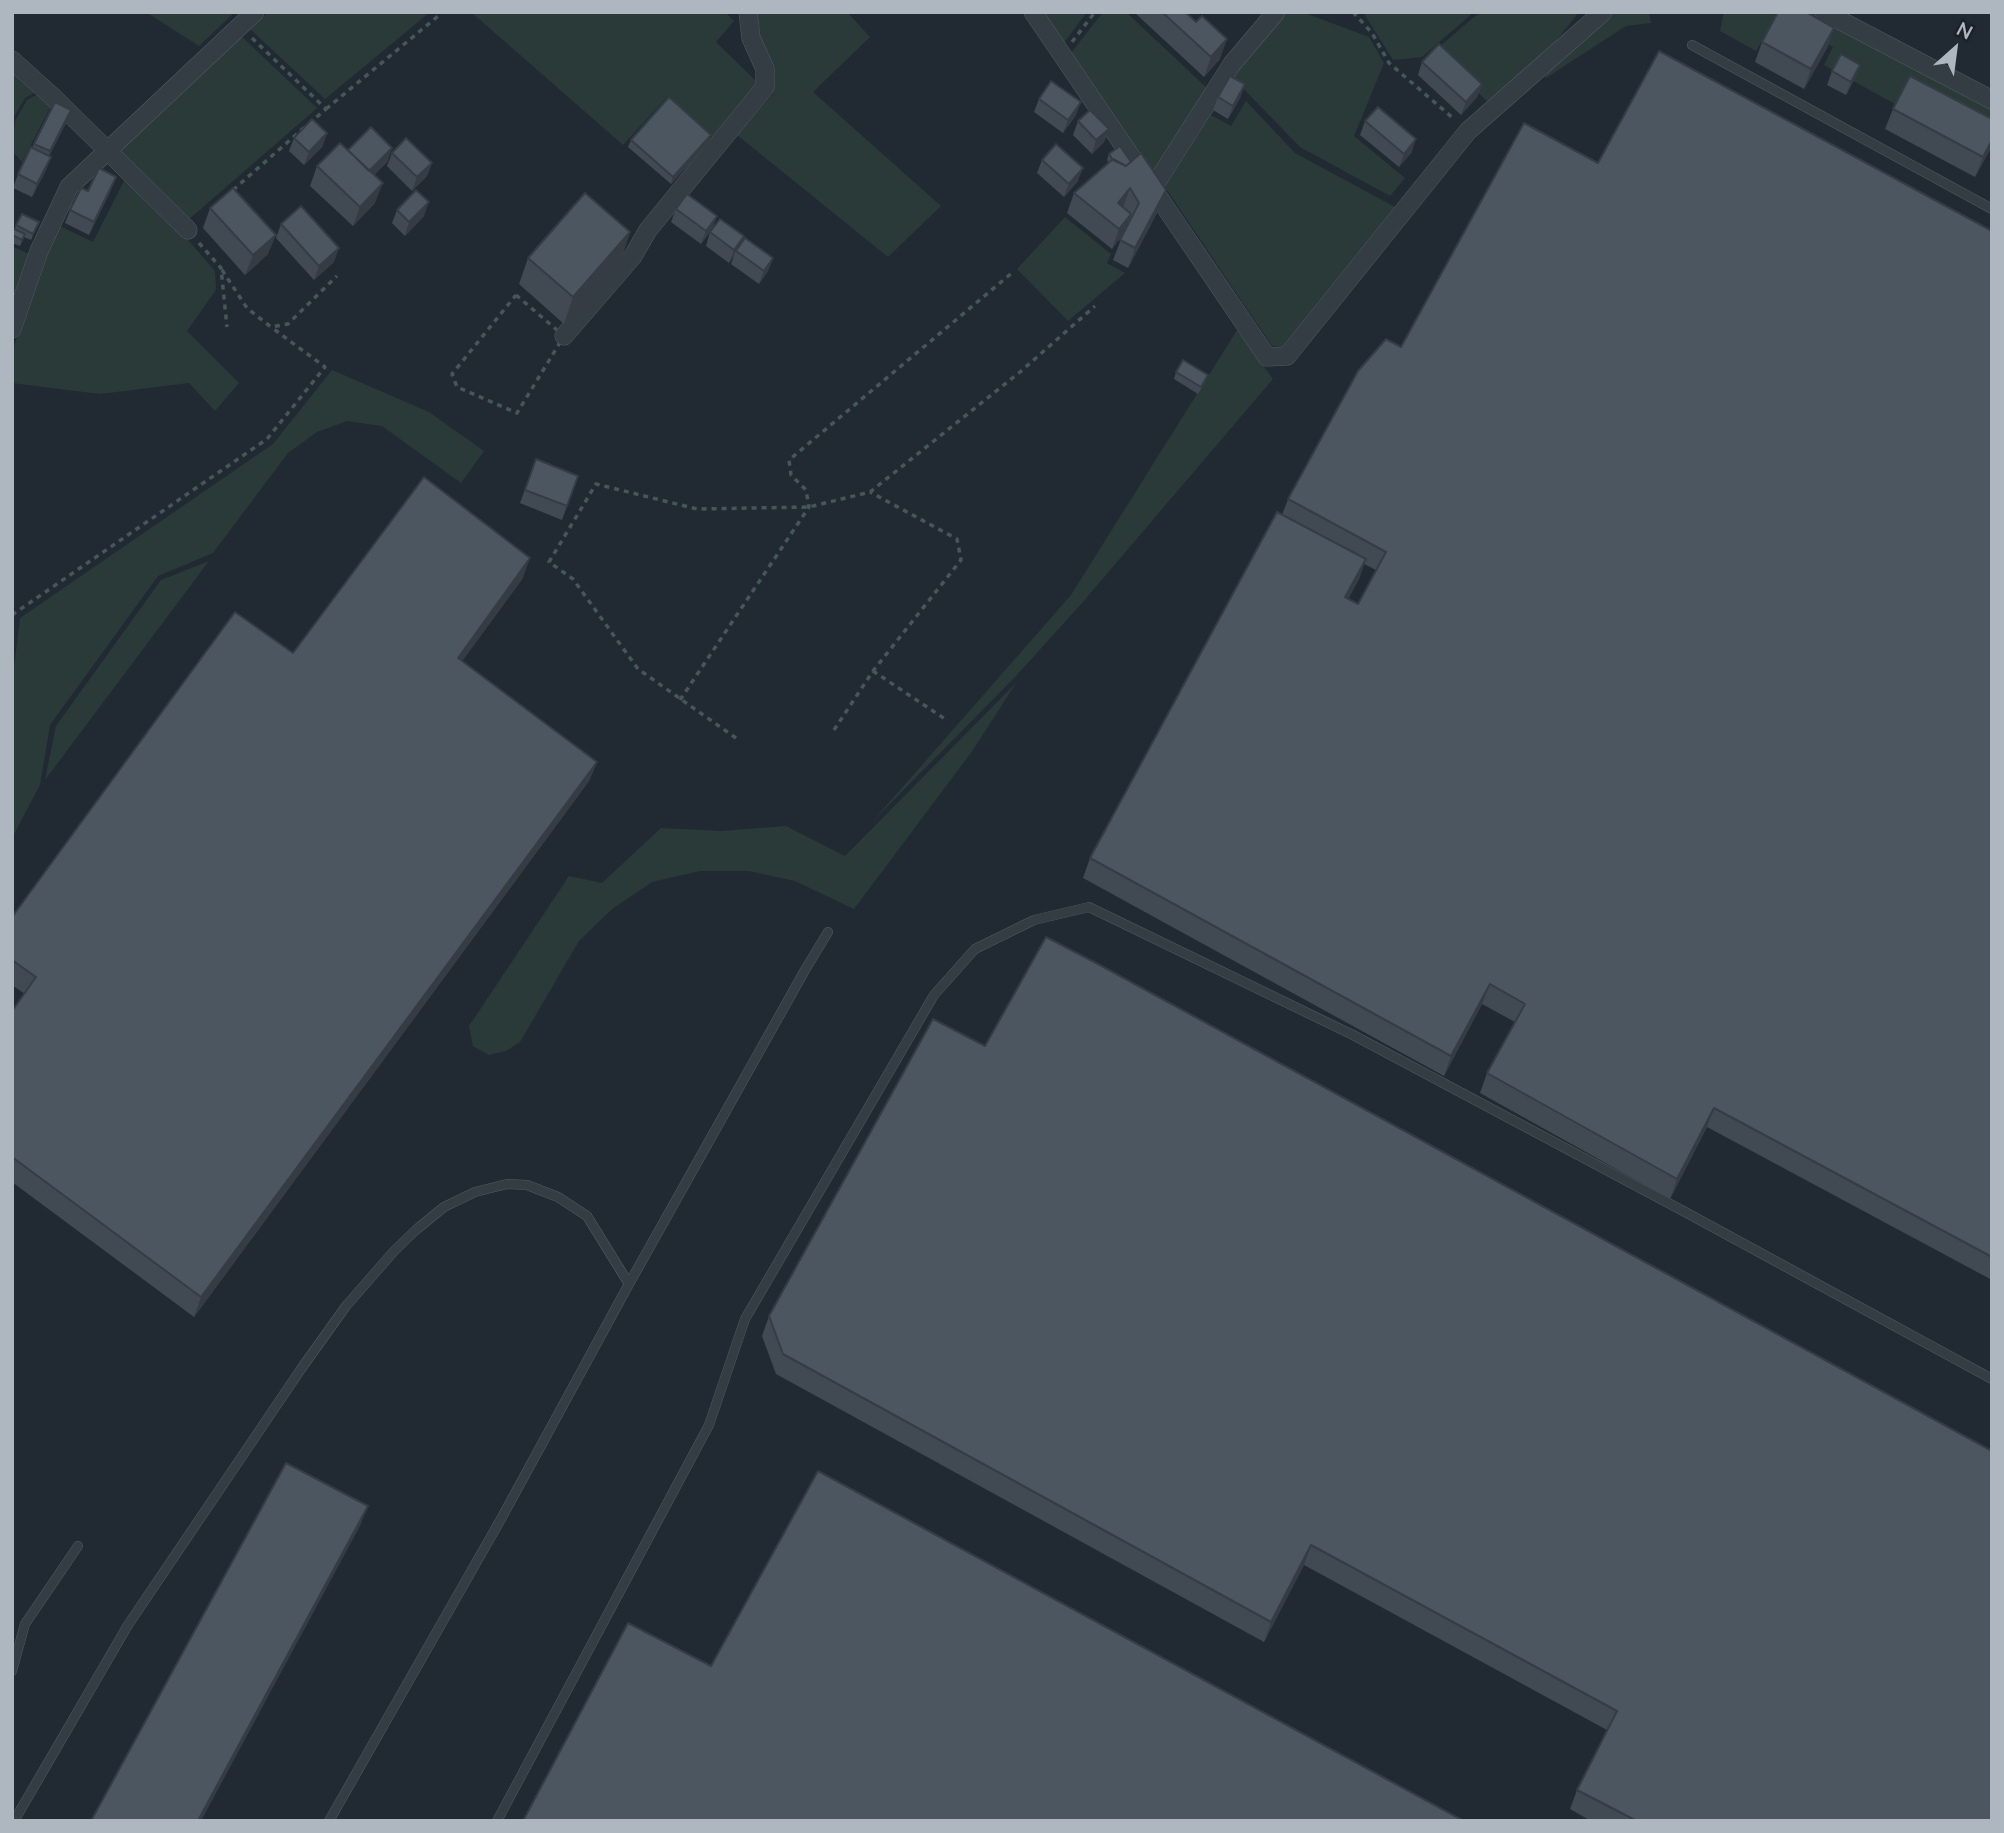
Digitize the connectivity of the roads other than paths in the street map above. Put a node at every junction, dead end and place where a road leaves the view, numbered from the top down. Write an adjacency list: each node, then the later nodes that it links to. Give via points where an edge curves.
1 (255, 12): 10 (street)
2 (748, 12): 15 (street, via 751,38 765,69 765,87 648,230 633,256)
3 (1033, 12): 11 (street)
4 (1276, 12): 11 (street, via 1232,64)
5 (1603, 12): 11 (street, via 1468,131 1287,356 1267,358)
6 (1824, 12): 9 (street)
7 (1692, 45): 12 (lane)
8 (12, 60): 10 (street)
9 (1992, 100)
10 (107, 150): 13 (street); 14 (street, via 69,187 39,251)
11 (1153, 188)
12 (1992, 209)
13 (188, 230)
14 (12, 329)
15 (564, 335)
16 (828, 932): 17 (lane)
17 (629, 1284): 21 (lane, via 587,1216 558,1197 527,1185 507,1184 475,1192 444,1207 417,1229 346,1306 285,1392 128,1625); 22 (lane)
18 (1992, 1379): 23 (lane, via 1353,1035 1089,907 1034,920 975,949 934,995 745,1319 709,1425)
19 (78, 1546): 20 (lane, via 25,1624)
20 (12, 1671)
21 (14, 1821)
22 (329, 1821)
23 (497, 1821)

